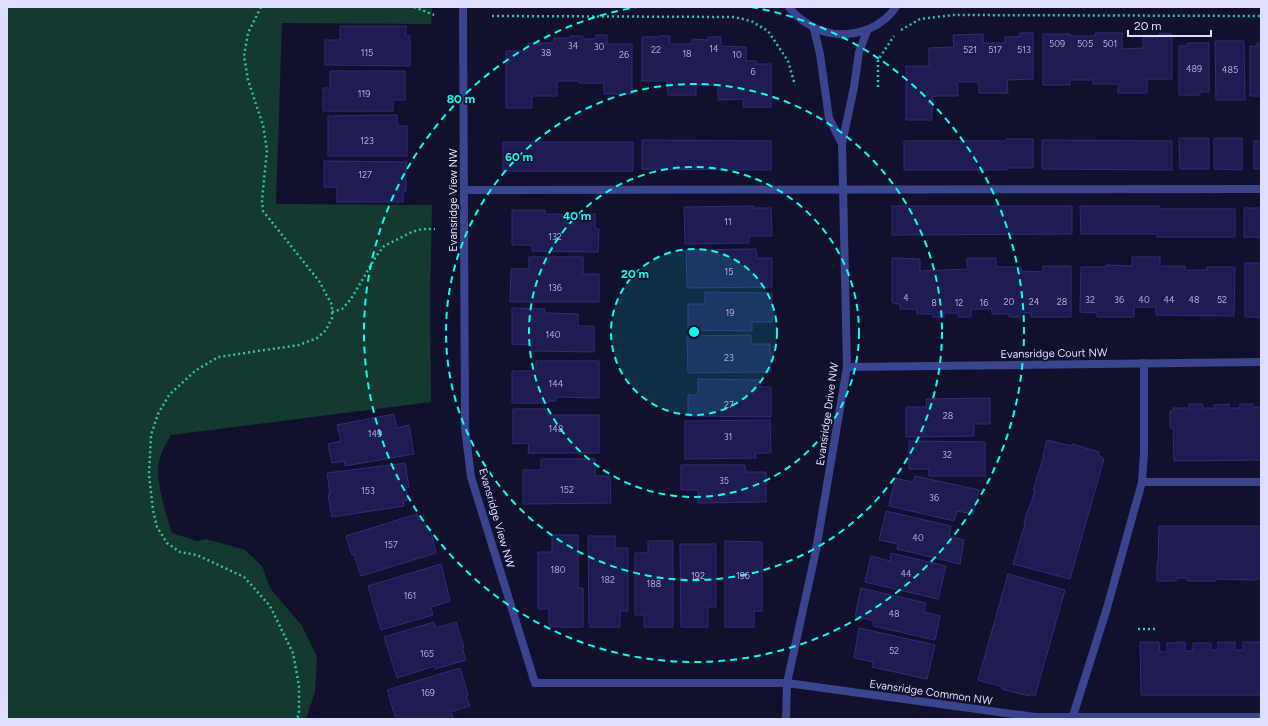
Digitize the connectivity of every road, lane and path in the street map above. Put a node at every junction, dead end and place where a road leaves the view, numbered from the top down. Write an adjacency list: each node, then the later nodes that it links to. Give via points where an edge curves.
1 (261, 7): 18 (path, via 248,33 244,56 248,80 263,125 267,150 263,211 320,281 332,305)
2 (414, 7): 6 (path)
3 (463, 7): 16 (street, Evansridge View NW)
4 (789, 7): 9 (street)
5 (896, 7): 10 (street, via 889,17)
6 (434, 14)
7 (492, 16): 11 (path, via 734,17 751,21 768,31 788,61)
8 (1261, 16): 12 (path, via 953,15 920,19 896,33 878,60)
9 (814, 29): 10 (street, via 841,35); 13 (street, Evansridge Drive NW, via 829,118)
10 (867, 31): 13 (street, Evansridge Drive NW, via 859,52)
11 (795, 85)
12 (878, 87)
13 (842, 144): 14 (street, Evansridge Drive NW)
14 (842, 189): 15 (street); 16 (street); 21 (street, Evansridge Drive NW)
15 (1261, 189)
16 (464, 190): 26 (street, Evansridge View NW, via 466,428 471,477 535,682)
17 (435, 229): 18 (path, via 412,232 384,246 351,299 342,309)
18 (332, 312): 28 (path, via 326,330 317,338 299,345 218,357 195,371 168,395 151,435 149,475 157,527 167,543 180,552 197,555 244,577 270,606 293,653 299,686 299,713)
19 (1261, 362): 20 (street, Evansridge Court NW)
20 (1144, 363): 21 (street, Evansridge Court NW); 22 (street)
21 (847, 367): 26 (street, Evansridge Drive NW, via 816,550)
22 (1142, 482): 23 (street); 30 (street)
23 (1261, 482)
24 (1138, 629): 25 (path)
25 (1158, 629)
26 (787, 682): 29 (street, Evansridge Drive NW); 30 (street, Evansridge Common NW, via 1036,717)
27 (1261, 717): 30 (street, Evansridge Common NW)
28 (296, 719)
29 (786, 719)
30 (1073, 719)

